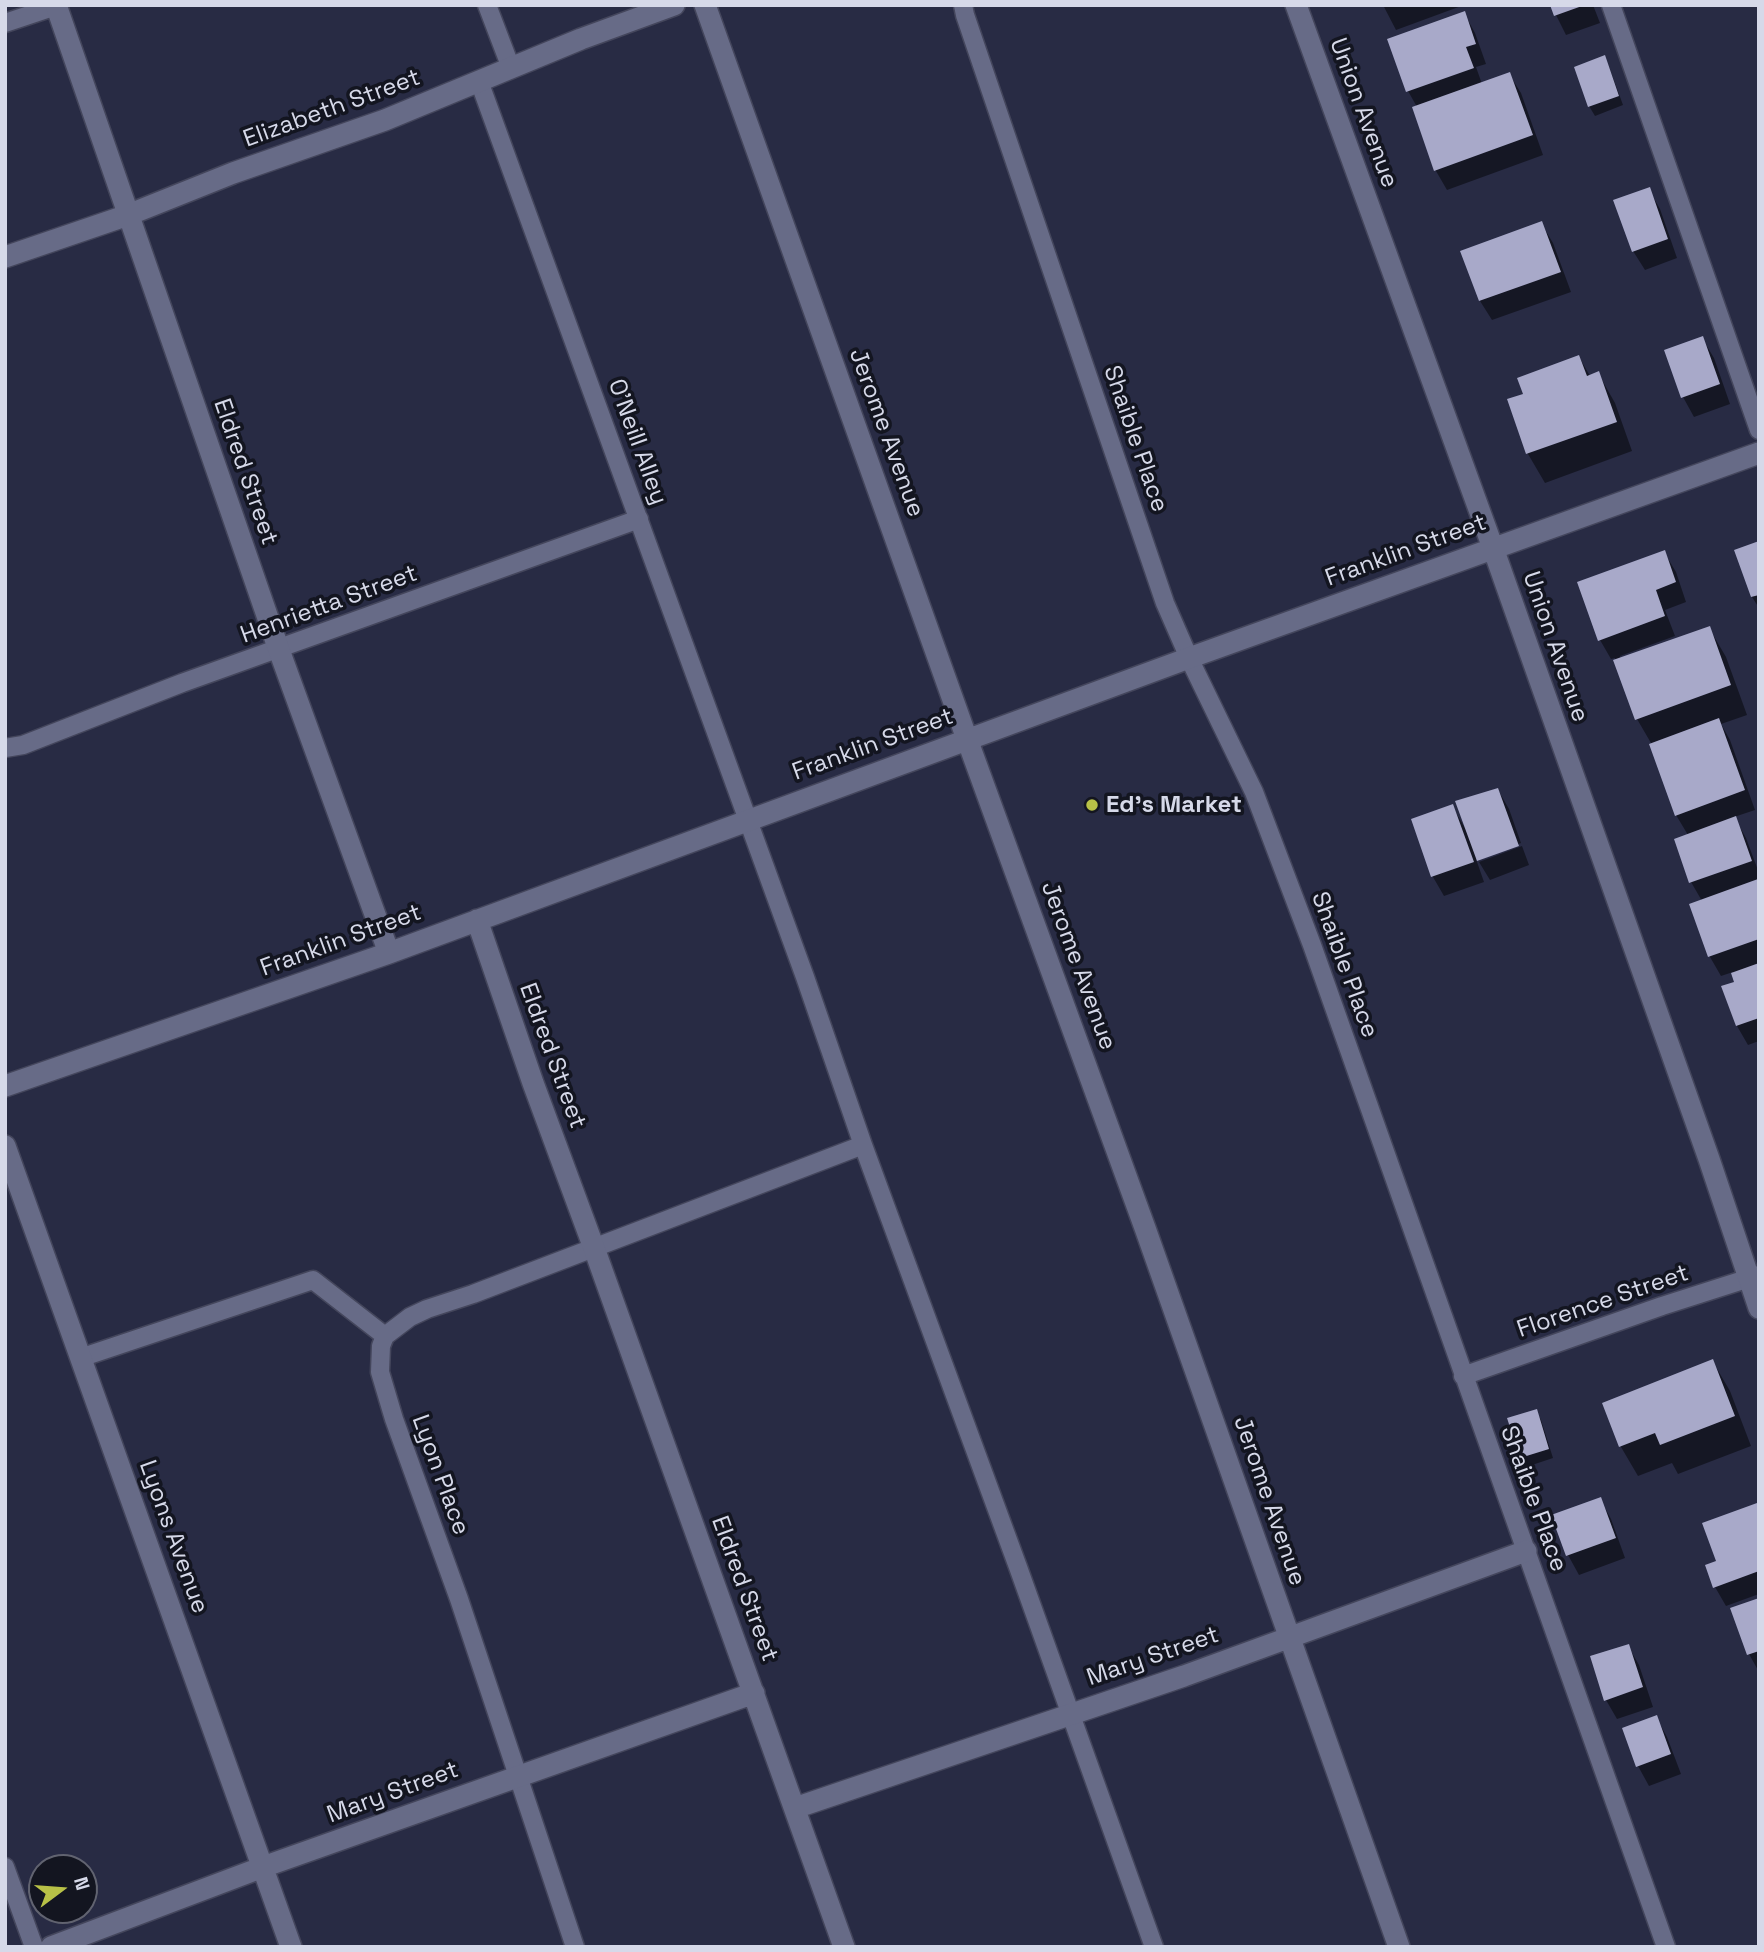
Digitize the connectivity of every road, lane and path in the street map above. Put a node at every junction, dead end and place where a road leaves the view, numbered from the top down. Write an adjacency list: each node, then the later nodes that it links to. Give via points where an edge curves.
1 (487, 5): 9 (lane)
2 (674, 5): 9 (street, Elizabeth Street)
3 (705, 5): 19 (street, Jerome Avenue)
4 (963, 5): 18 (lane, Shaible Place, via 1165,603)
5 (1296, 5): 16 (street, Union Avenue)
6 (1611, 5): 13 (lane)
7 (56, 6): 8 (lane, Eldred Street); 11 (street, Eldred Street)
8 (5, 23)
9 (511, 68): 10 (street, Elizabeth Street)
10 (479, 81): 11 (street, Elizabeth Street); 15 (lane, O'Neill Alley)
11 (128, 215): 12 (street, Elizabeth Street); 17 (street, Eldred Street)
12 (5, 257)
13 (1759, 430)
14 (1759, 453): 16 (street, Franklin Street)
15 (639, 519): 17 (lane, Henrietta Street); 21 (lane, O'Neill Alley)
16 (1493, 548): 18 (street, Franklin Street); 28 (street, Union Avenue)
17 (279, 650): 20 (lane, Henrietta Street); 23 (street, Eldred Street)
18 (1189, 658): 19 (street, Franklin Street); 32 (lane, Shaible Place, via 1254,792)
19 (967, 739): 21 (street, Franklin Street); 34 (street, Jerome Avenue, via 1146,1228)
20 (5, 748)
21 (747, 820): 22 (street, Franklin Street); 25 (lane, O'Neill Alley)
22 (477, 920): 23 (street, Franklin Street); 27 (street, Eldred Street)
23 (389, 953): 24 (street, Franklin Street)
24 (5, 1086)
25 (863, 1144): 27 (lane); 36 (lane, O'Neill Alley)
26 (5, 1146): 31 (street, Lyons Avenue)
27 (594, 1248): 30 (lane, via 427,1309); 35 (street, Eldred Street)
28 (1754, 1277): 29 (street, Union Avenue); 32 (lane, Florence Street)
29 (1759, 1308)
30 (385, 1336): 31 (lane, via 313,1280); 37 (lane, Lyon Place, via 380,1372 394,1419)
31 (80, 1358): 40 (street, Lyons Avenue)
32 (1463, 1376): 33 (lane, Shaible Place)
33 (1526, 1551): 34 (street, Mary Street); 48 (lane, Shaible Place)
34 (1288, 1637): 36 (street, Mary Street); 47 (street, Jerome Avenue)
35 (754, 1693): 37 (street, Mary Street); 38 (street, Eldred Street)
36 (1070, 1714): 38 (street, Mary Street); 46 (lane, O'Neill Alley)
37 (518, 1776): 40 (street, Mary Street); 44 (lane, Lyon Place)
38 (795, 1808): 45 (street, Eldred Street)
39 (5, 1867): 41 (lane)
40 (263, 1867): 42 (street, Mary Street); 43 (street, Lyons Avenue)
41 (34, 1947)
42 (51, 1947)
43 (291, 1947)
44 (575, 1947)
45 (844, 1947)
46 (1154, 1947)
47 (1399, 1947)
48 (1666, 1947)

